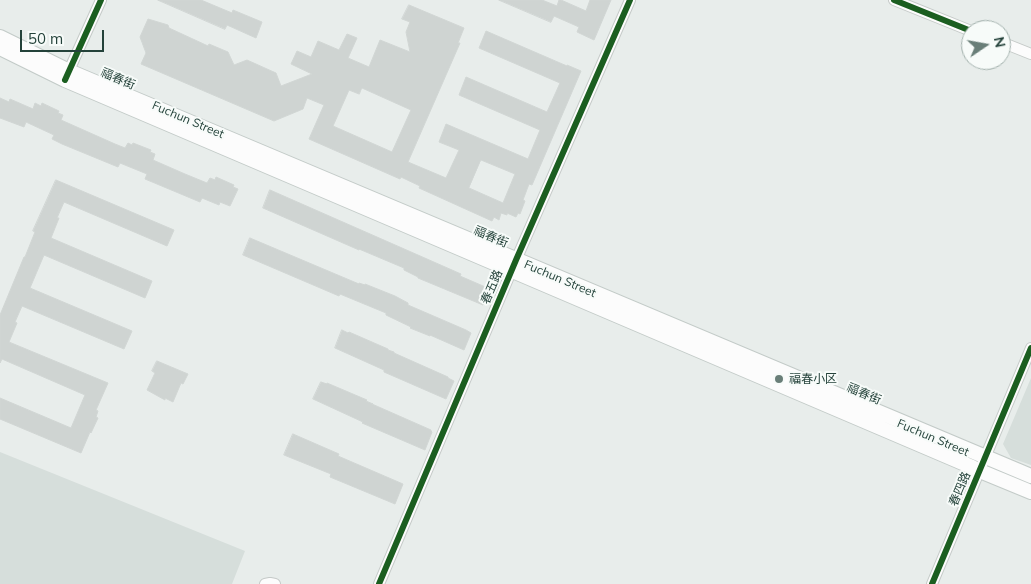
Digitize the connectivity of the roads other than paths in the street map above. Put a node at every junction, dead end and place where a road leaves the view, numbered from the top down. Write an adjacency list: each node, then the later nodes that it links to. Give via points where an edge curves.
1 (101, 0): 9 (street)
2 (630, 0): 10 (street, 春五路)
3 (894, 0): 4 (street)
4 (961, 26)
5 (0, 37): 9 (main road, 福春街)
6 (1011, 46): 8 (street)
7 (0, 48): 9 (main road)
8 (1031, 54)
9 (67, 76): 10 (main road, 福春街)
10 (514, 265): 12 (main road, 福春街); 13 (main road, Fuchun Street); 18 (street, 春五路)
11 (1031, 348): 12 (street, 春四路)
12 (986, 457): 13 (street, 春四路); 14 (main road, 福春街)
13 (980, 471): 15 (main road, Fuchun Street); 19 (street, 春四路)
14 (1031, 476)
15 (1031, 492)
16 (265, 584): 17 (street)
17 (275, 584)
18 (379, 584)
19 (932, 584)

